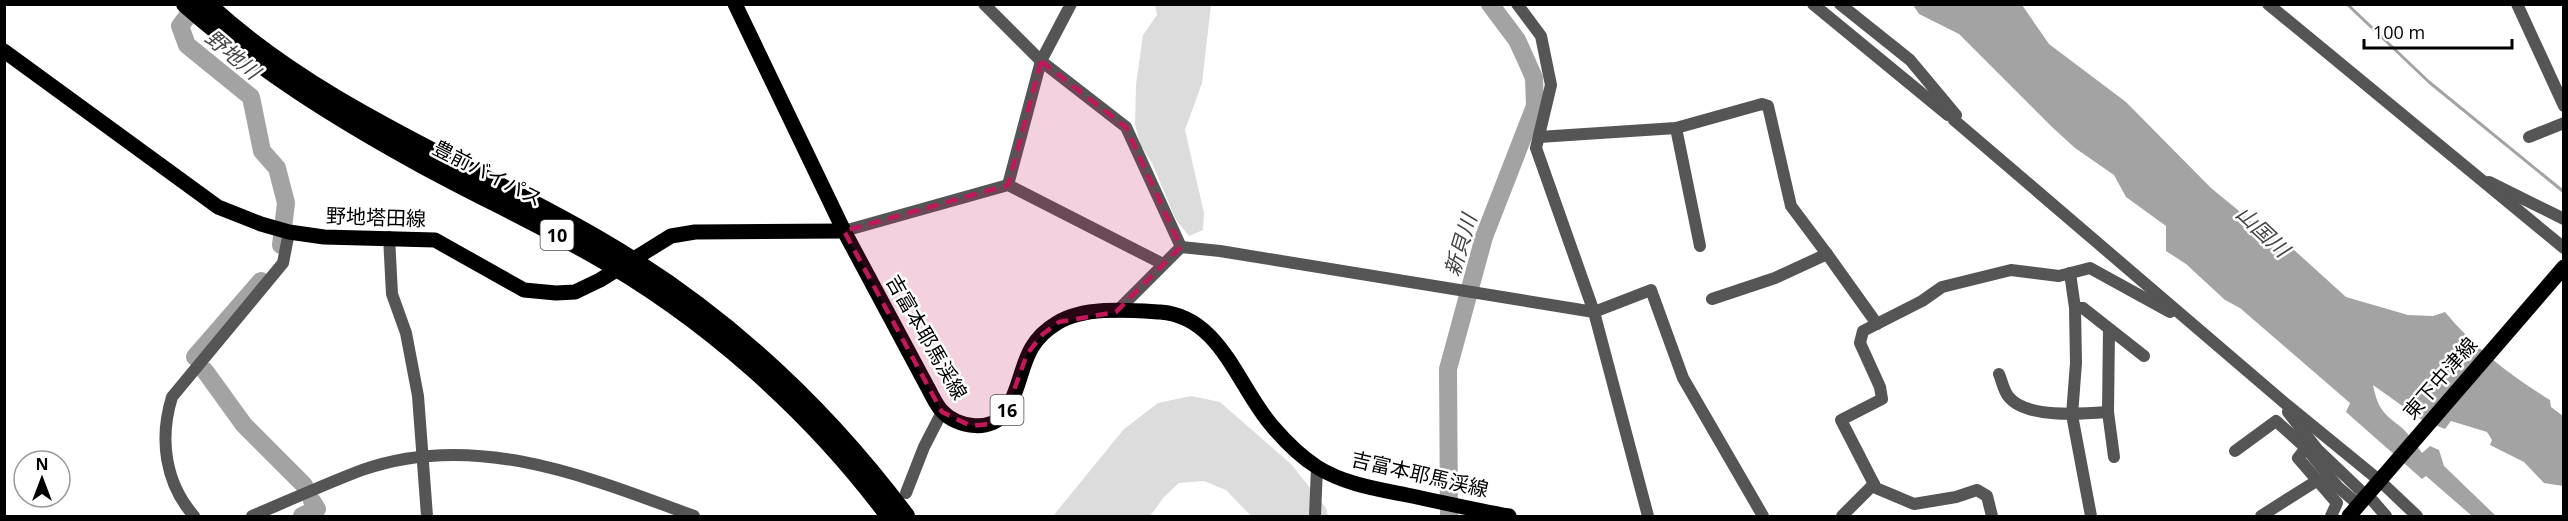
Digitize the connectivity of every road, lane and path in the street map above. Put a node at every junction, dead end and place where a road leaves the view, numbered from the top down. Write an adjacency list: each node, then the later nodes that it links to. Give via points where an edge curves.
1 (185, 4): 29 (highway, 豊前バイパス / 10, via 258,64 348,123)
2 (207, 4): 29 (highway, 豊前バイパス / 10, via 292,70 356,112 505,189)
3 (735, 4): 22 (main road, 吉富本耶馬渓線)
4 (984, 4): 12 (street)
5 (1071, 4): 12 (street)
6 (1518, 4): 17 (street, via 1541,36 1551,85)
7 (1814, 4): 14 (street)
8 (1840, 4): 14 (street, via 1910,60 1956,116)
9 (2268, 4): 19 (street)
10 (2517, 4): 13 (street)
11 (4, 51): 23 (main road, 野地塔田線, via 218,207)
12 (1041, 61): 20 (street); 26 (street, via 1126,127)
13 (2564, 106)
14 (1954, 120): 37 (street)
15 (2564, 123): 18 (street)
16 (1676, 128): 17 (street); 25 (street); 28 (street, via 1762,104 1768,106 1791,206)
17 (1539, 137): 36 (street, via 1536,148)
18 (2529, 137)
19 (2479, 179): 21 (street); 27 (street)
20 (1008, 185): 22 (street); 30 (street)
21 (2564, 219)
22 (844, 231): 29 (main road, 野地塔田線, via 695,232 671,236); 43 (main road, 吉富本耶馬渓線)
23 (289, 232): 24 (main road, 野地塔田線, via 324,237); 56 (street, via 283,263 172,397 165,452 168,474 181,502)
24 (389, 237): 29 (main road, 野地塔田線, via 435,240 524,290 575,292); 49 (street, via 392,294 406,333 418,396)
25 (1700, 246)
26 (1181, 247): 30 (street); 36 (street)
27 (2564, 248)
28 (1827, 254): 33 (street, via 1775,278); 38 (street)
29 (624, 264): 60 (highway, 豊前バイパス / 10, via 773,389 818,432); 61 (highway, 豊前バイパス / 10, via 700,306 784,378 829,423)
30 (1164, 264): 35 (street)
31 (2564, 267): 52 (main road, 東下中津線)
32 (2070, 273): 34 (street); 37 (street, via 2090,268 2174,314); 38 (street, via 2059,276 2011,270 1942,287)
33 (1712, 299)
34 (2075, 308): 39 (street, via 2083,308); 45 (street)
35 (1116, 312): 43 (main road, 吉富本耶馬渓線 / 16, via 1091,313 1059,322 1043,334 1027,354 1006,412 990,424 970,426); 50 (main road, 吉富本耶馬渓線 / 16, via 1162,312 1201,327 1272,426)
36 (1594, 312): 64 (street); 65 (street, via 1651,290 1683,378)
37 (2180, 312): 42 (street)
38 (1876, 324): 53 (street, via 1863,331 1860,342 1882,399 1841,420)
39 (2109, 329): 40 (street); 44 (street)
40 (2144, 356)
41 (2000, 374): 45 (street, via 2009,397 2022,406)
42 (2287, 405): 46 (street); 52 (street)
43 (942, 412): 54 (street)
44 (2108, 412): 45 (street); 48 (street)
45 (2072, 415): 68 (street)
46 (2309, 446): 47 (street, via 2276,421); 51 (street, via 2298,458); 55 (street, via 2338,488)
47 (2235, 451)
48 (2115, 457)
49 (421, 458): 57 (street, via 363,470); 58 (street); 59 (street, via 474,455 534,462)
50 (1317, 467): 62 (street); 63 (main road, 吉富本耶馬渓線 / 16, via 1355,484)
51 (2318, 480): 69 (street); 70 (street, via 2337,503)
52 (2380, 481): 55 (main road, 東下中津線); 71 (street)
53 (1874, 484): 66 (street); 67 (street, via 1914,504 1977,490 1987,496)
54 (906, 494)
55 (2368, 508)
56 (194, 516)
57 (252, 516)
58 (427, 516)
59 (694, 516)
60 (889, 516)
61 (906, 516)
62 (1315, 516)
63 (1509, 516)
64 (1648, 516)
65 (1763, 516)
66 (1842, 516)
67 (1992, 516)
68 (2091, 516)
69 (2261, 516)
70 (2331, 516)
71 (2417, 516)

